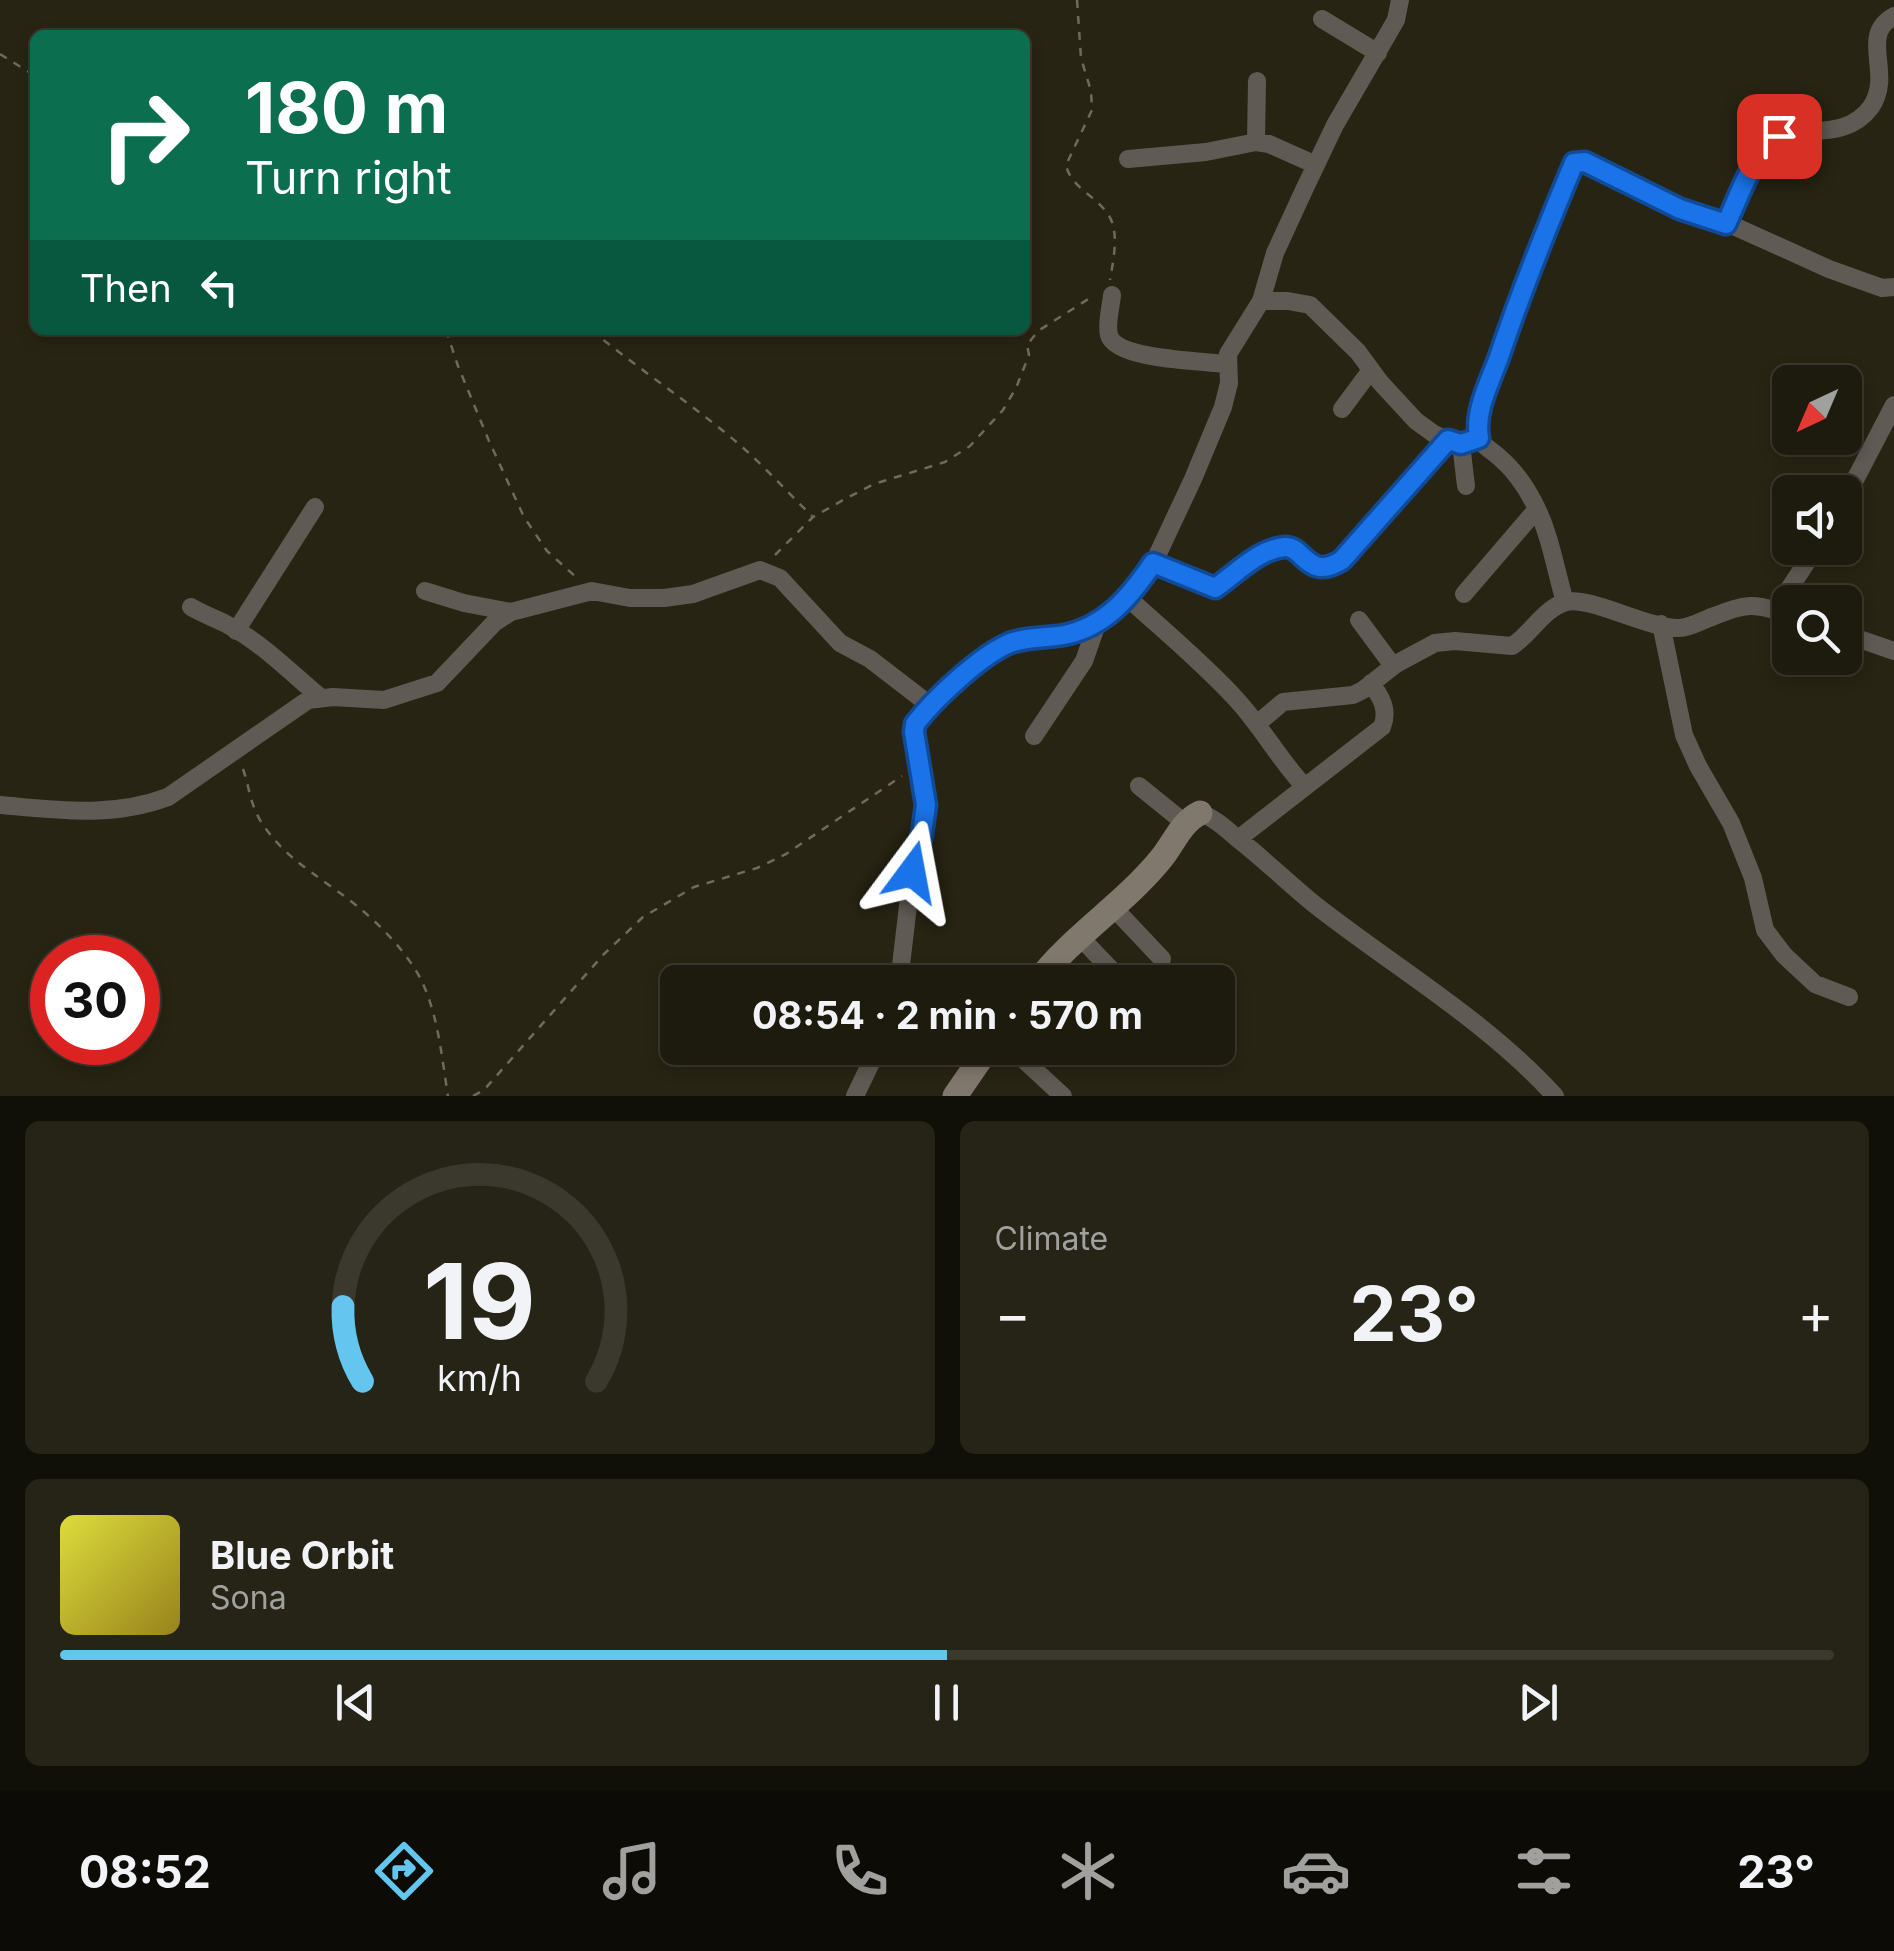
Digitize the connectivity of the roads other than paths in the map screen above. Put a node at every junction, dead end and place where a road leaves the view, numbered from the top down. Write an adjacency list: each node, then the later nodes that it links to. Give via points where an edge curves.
1 (1400, 0): 4 (street)
2 (1894, 16): 9 (street, via 1878,32 1882,75 1871,107 1857,122 1779,136 1768,144)
3 (1322, 20): 4 (street)
4 (1378, 53): 8 (street)
5 (1256, 81): 6 (street)
6 (1256, 142): 7 (street); 8 (street)
7 (1128, 159)
8 (1316, 165): 12 (street, via 1275,253)
9 (1726, 224): 10 (street, via 1829,269); 17 (street, via 1585,162 1574,163)
10 (1894, 287)
11 (1112, 295): 13 (street, via 1108,323 1114,345 1137,354)
12 (1261, 302): 13 (street); 14 (street, via 1310,305)
13 (1227, 364): 22 (street, via 1212,437)
14 (1372, 370): 16 (street); 17 (street, via 1416,420)
15 (1894, 405): 18 (street)
16 (1342, 409)
17 (1463, 441): 19 (street); 21 (street, via 1502,459); 22 (street, via 1334,565 1321,567 1285,547 1215,588)
18 (1858, 475)
19 (1466, 486)
20 (315, 507): 33 (street)
21 (1536, 509): 24 (street); 26 (street)
22 (1153, 563): 25 (street)
23 (425, 590): 29 (street)
24 (1464, 594)
25 (1127, 597): 31 (street); 40 (street)
26 (1565, 602): 32 (street); 36 (street, via 1512,646 1435,643)
27 (191, 607): 33 (street)
28 (1772, 609): 32 (street, via 1746,604 1680,628)
29 (511, 612): 38 (street, via 437,682 384,700); 39 (street, via 592,591 664,598 760,570 780,578 840,643)
30 (1359, 620): 36 (street)
31 (1097, 624): 39 (street, via 1012,642); 41 (street, via 1084,661)
32 (1662, 624): 53 (street, via 1684,735 1753,878 1765,930 1815,984)
33 (236, 630): 38 (street)
34 (1862, 640): 35 (street)
35 (1894, 651)
36 (1393, 666): 37 (street)
37 (1372, 683): 40 (street, via 1353,695 1283,702); 43 (street, via 1384,706 1382,727)
38 (320, 697): 44 (street, via 168,797 84,813)
39 (931, 706): 50 (street, via 915,724 926,805)
40 (1258, 724): 43 (street)
41 (1034, 736)
42 (1140, 786): 45 (street)
43 (1304, 786): 46 (street)
44 (0, 805)
45 (1193, 818): 46 (street, via 1209,816); 47 (street)
46 (1238, 839): 60 (street, via 1468,1019)
47 (1112, 906): 48 (street); 49 (street)
48 (1079, 936): 51 (street); 52 (street)
49 (1162, 959)
50 (901, 965)
51 (1052, 965)
52 (1107, 965)
53 (1849, 996)
54 (870, 1065): 57 (street)
55 (977, 1065): 58 (street)
56 (1030, 1065): 59 (street)
57 (855, 1096)
58 (956, 1096)
59 (1063, 1096)
60 (1555, 1096)

